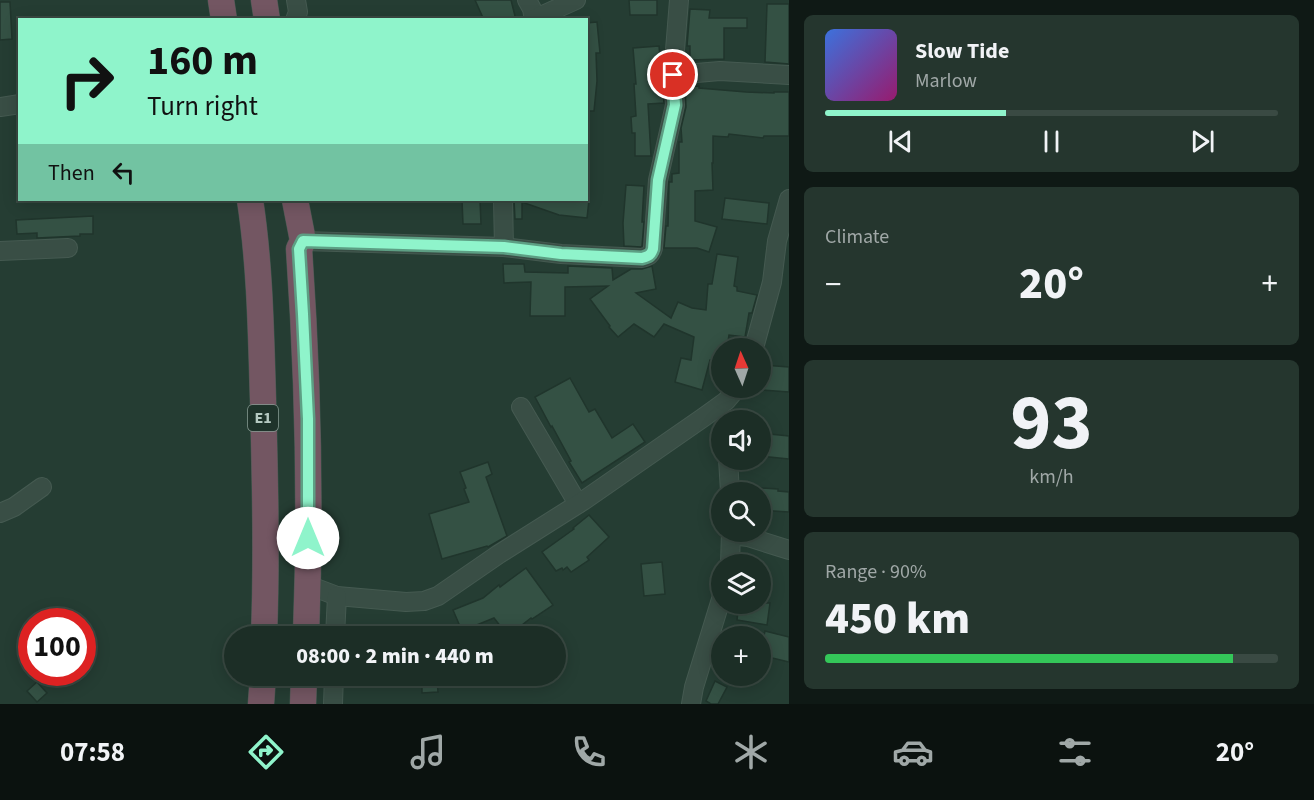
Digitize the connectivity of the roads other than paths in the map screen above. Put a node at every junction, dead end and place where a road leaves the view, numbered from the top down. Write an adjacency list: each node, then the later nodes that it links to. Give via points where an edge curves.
1 (221, 0): 7 (highway)
2 (264, 0): 8 (highway)
3 (296, 0): 9 (street)
4 (527, 0): 10 (street)
5 (576, 0): 11 (street)
6 (679, 0): 12 (street)
7 (224, 18)
8 (267, 18)
9 (296, 18)
10 (534, 18)
11 (536, 18)
12 (673, 75): 13 (street, via 720,71); 22 (street, via 675,105 658,180 652,253 642,258)
13 (789, 75)
14 (18, 104): 15 (street)
15 (0, 107)
16 (789, 199): 20 (street)
17 (250, 201): 37 (highway, E1, via 262,387)
18 (295, 201): 21 (highway)
19 (503, 201): 22 (street)
20 (785, 225): 25 (street, via 777,241)
21 (303, 241): 22 (street); 34 (highway, via 299,249 308,419)
22 (504, 247)
23 (68, 248): 24 (street)
24 (0, 251)
25 (780, 283): 26 (street)
26 (758, 338)
27 (726, 398): 30 (street)
28 (521, 407): 30 (street)
29 (42, 488): 31 (street)
30 (578, 504): 35 (street, via 438,596 406,602)
31 (0, 513)
32 (764, 542): 33 (street)
33 (789, 550)
34 (308, 585): 35 (street); 38 (highway)
35 (337, 596): 39 (street)
36 (716, 614): 46 (street)
37 (264, 626)
38 (306, 626)
39 (336, 626)
40 (262, 686): 43 (highway)
41 (304, 686): 44 (highway)
42 (334, 686): 45 (street)
43 (261, 704)
44 (303, 704)
45 (333, 704)
46 (691, 704)

